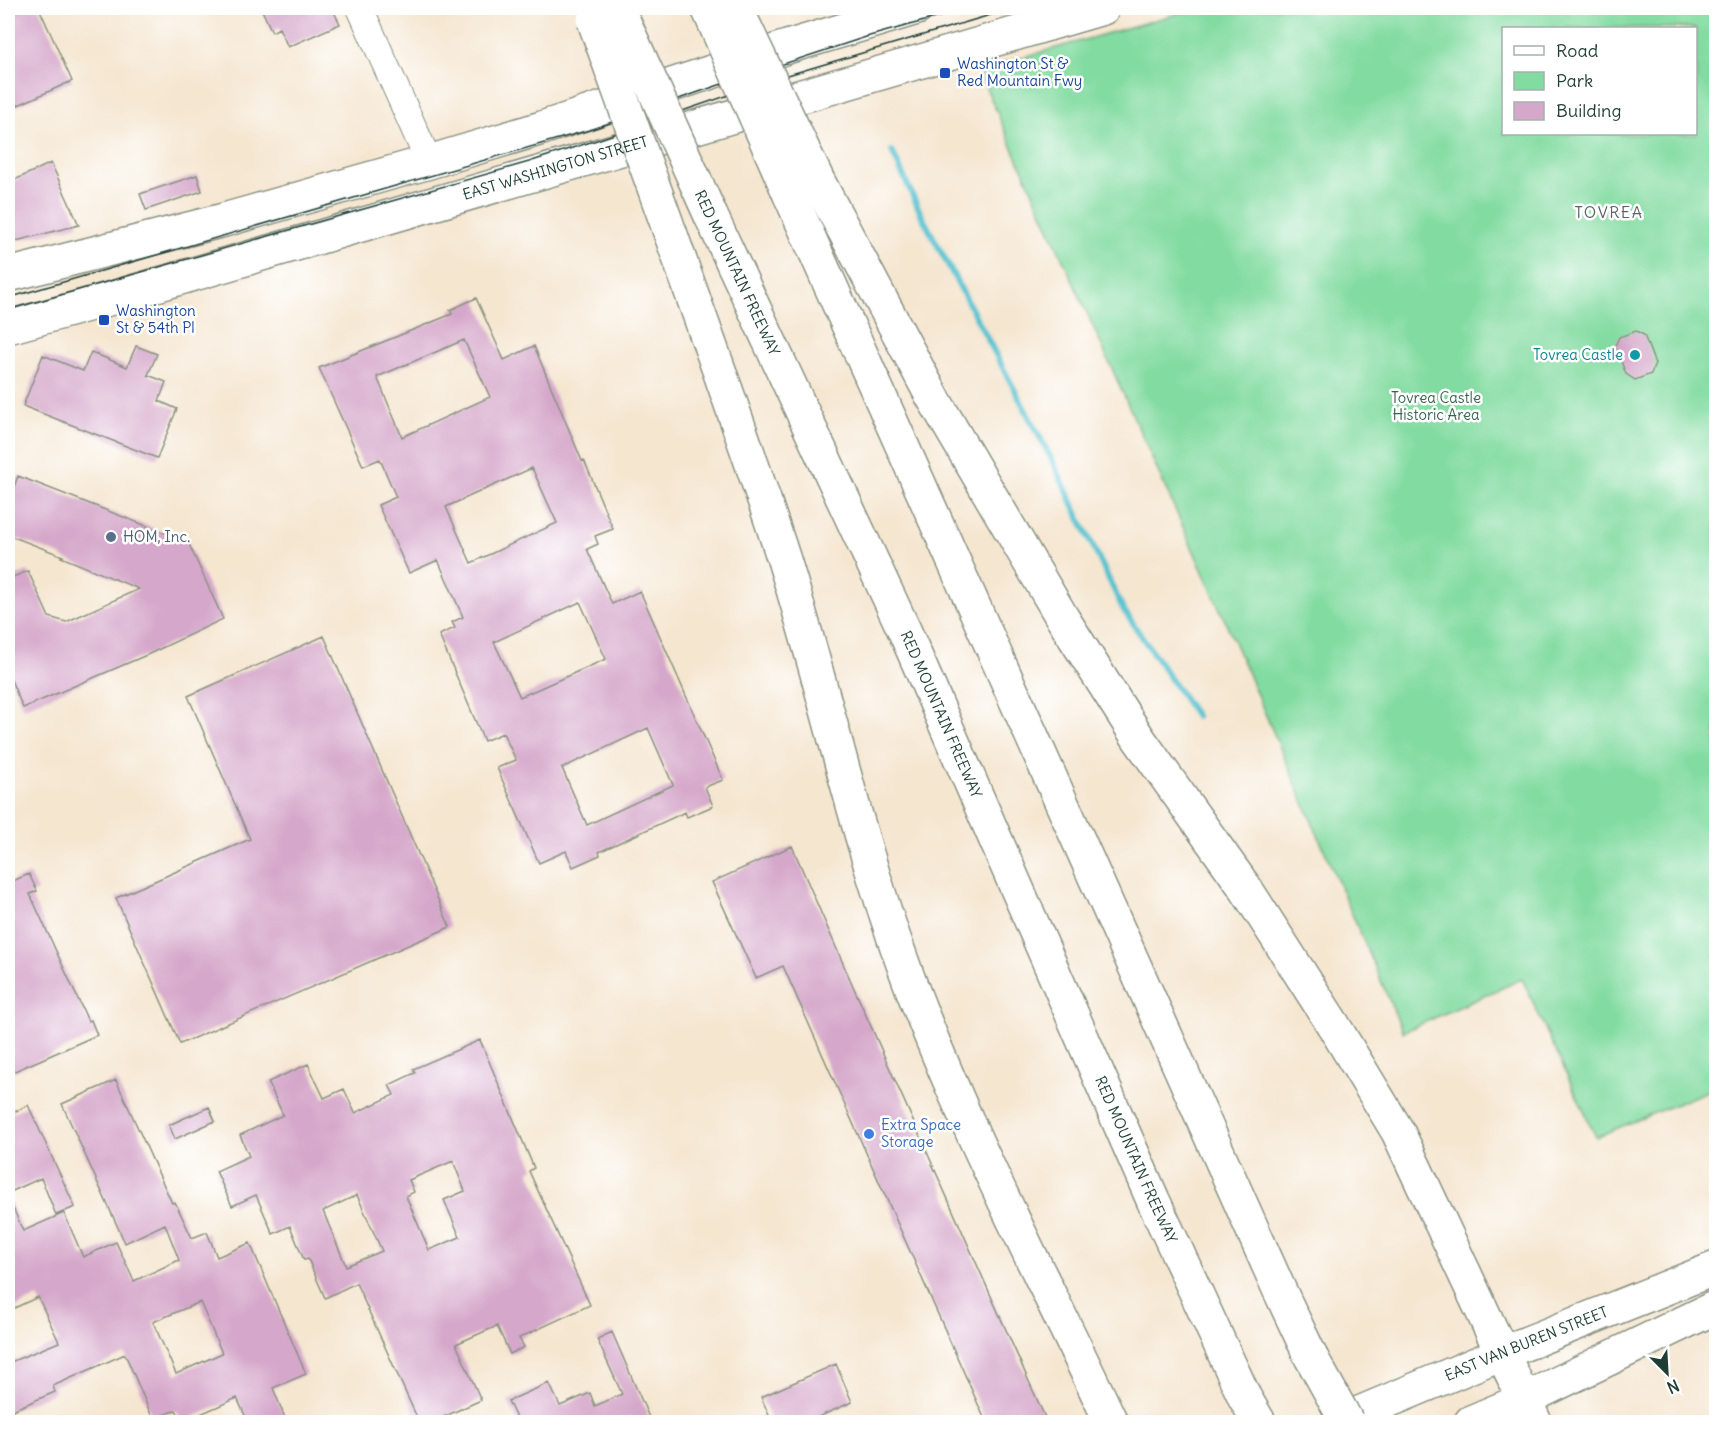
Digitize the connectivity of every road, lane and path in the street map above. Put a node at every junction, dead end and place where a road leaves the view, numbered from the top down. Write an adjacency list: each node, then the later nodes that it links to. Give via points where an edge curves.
1 (360, 8): 7 (street)
2 (708, 8): 8 (main road, bridge)
3 (736, 8): 8 (main road, bridge)
4 (917, 8): 7 (main road)
5 (1103, 8): 10 (main road, EAST WASHINGTON STREET)
6 (605, 11): 14 (main road, RED MOUNTAIN FREEWAY, bridge, via 711,216 905,632 1153,1200); 16 (main road, bridge, via 671,235 784,561 867,856 902,963 984,1157)
7 (429, 162): 9 (main road)
8 (804, 188): 13 (main road, via 1138,739 1246,889 1398,1132); 18 (main road, bridge, via 1274,1279)
9 (8, 275)
10 (8, 327)
11 (1716, 1268): 13 (main road, EAST VAN BUREN STREET)
12 (1716, 1307): 15 (main road)
13 (1502, 1353): 15 (main road); 17 (main road, EAST VAN BUREN STREET)
14 (1252, 1410)
15 (1529, 1411): 19 (main road)
16 (1111, 1422)
17 (1338, 1422)
18 (1347, 1422)
19 (1471, 1422)

